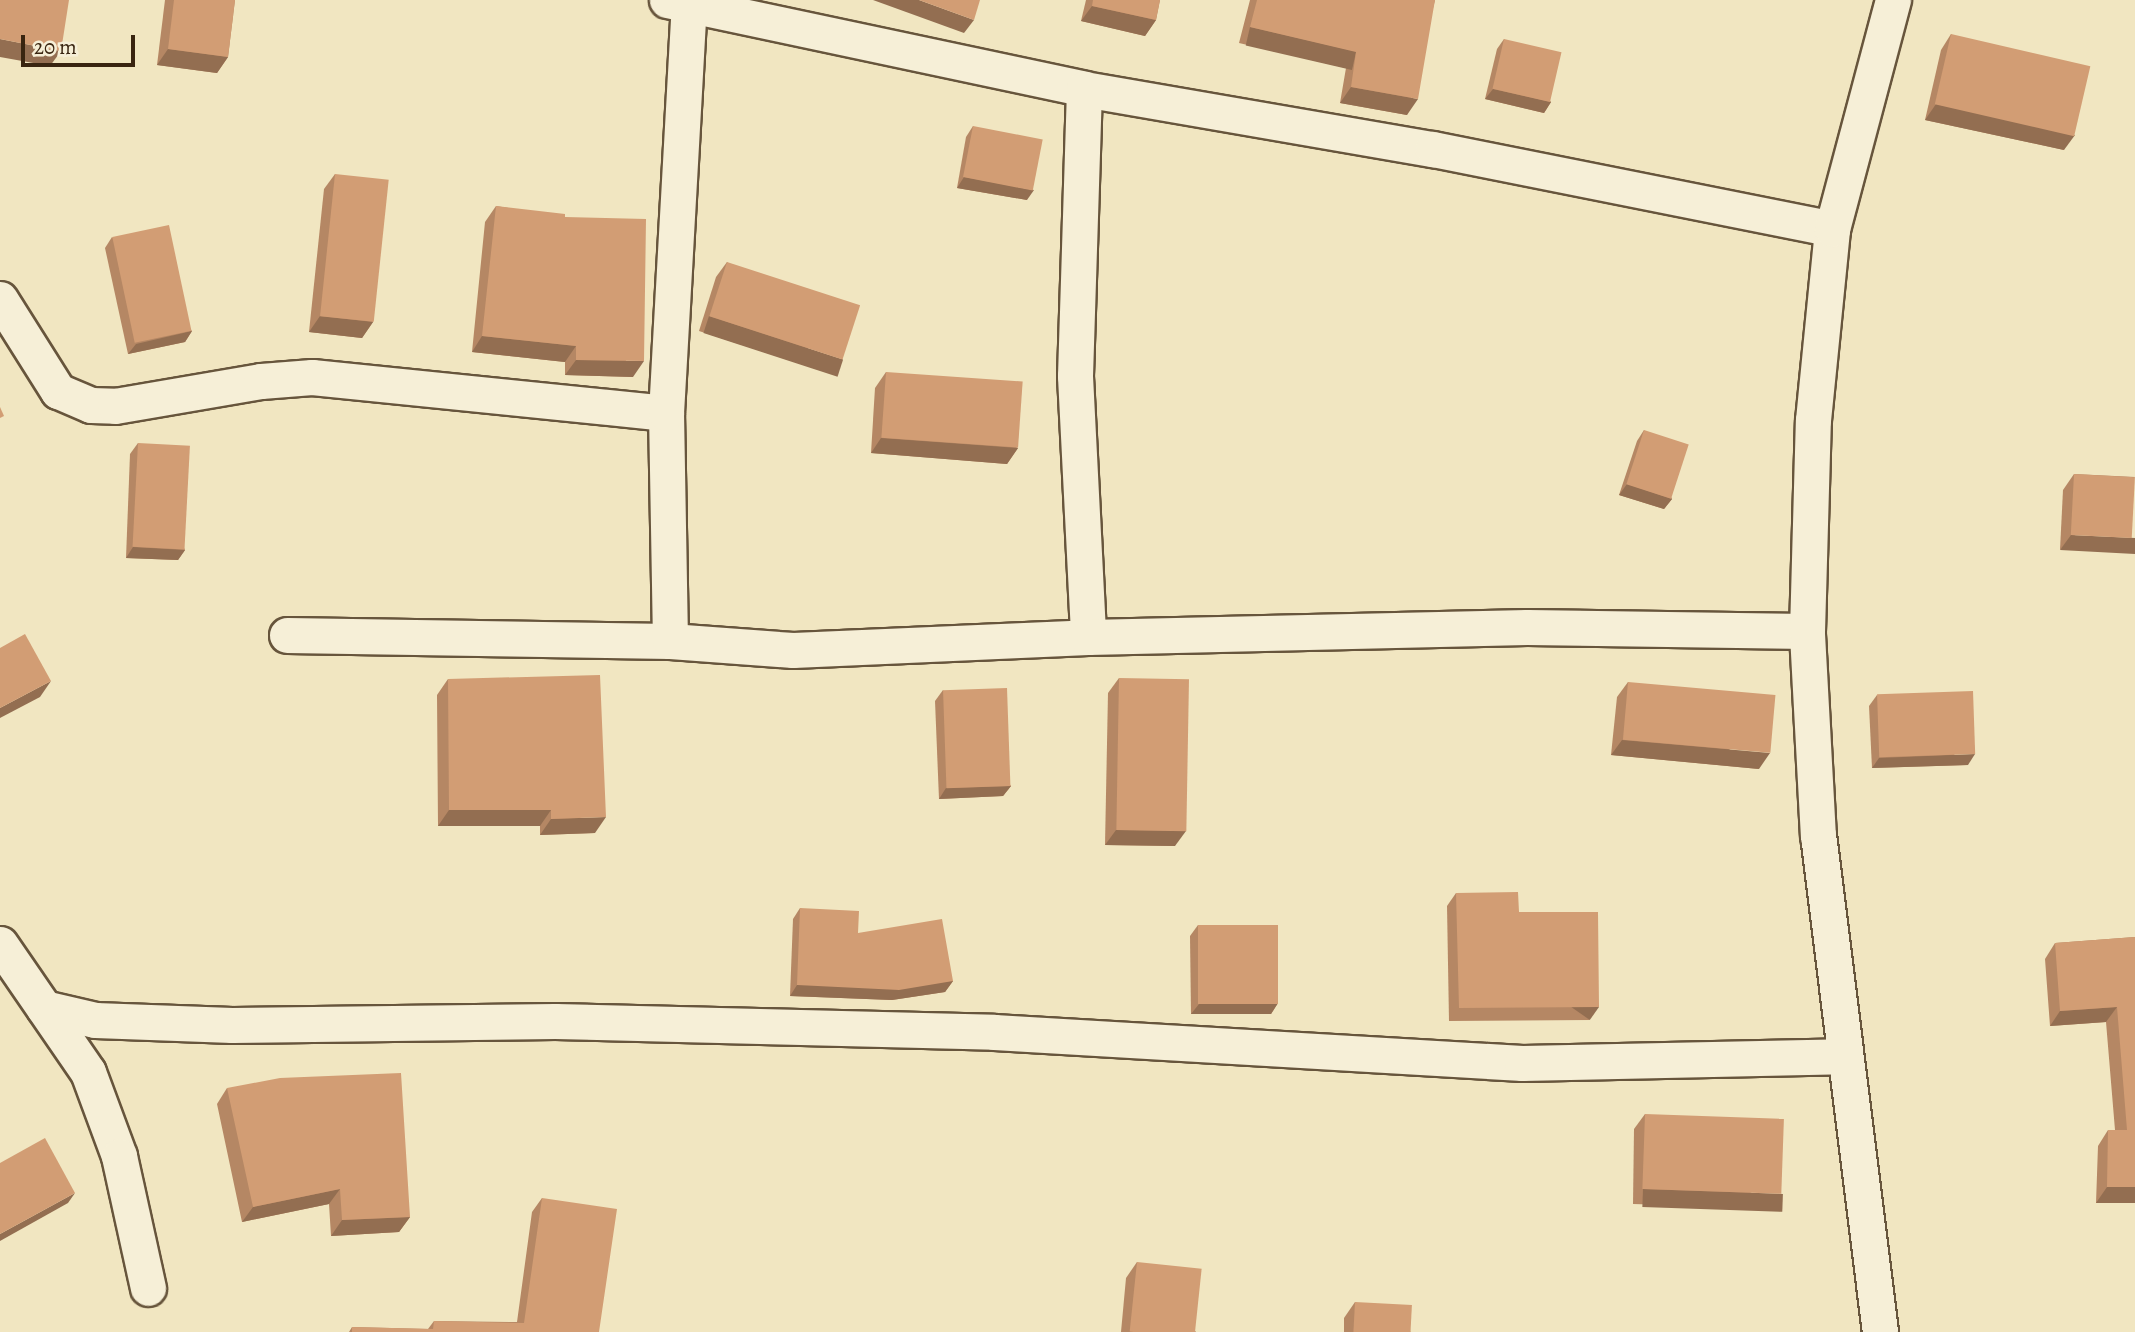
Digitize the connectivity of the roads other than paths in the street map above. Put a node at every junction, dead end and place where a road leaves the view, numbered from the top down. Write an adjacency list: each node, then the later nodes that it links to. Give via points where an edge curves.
1 (1893, 0): 4 (street)
2 (678, 3): 3 (street); 6 (street)
3 (1084, 89): 4 (street, via 1433,149); 9 (street, via 1075,376)
4 (1832, 229): 7 (street, via 1813,420)
5 (0, 299): 6 (street, via 58,391 90,405 115,407 261,381 312,377)
6 (666, 413): 10 (street)
7 (1807, 631): 9 (street, via 1527,627); 13 (street, via 1818,837)
8 (287, 635): 10 (street)
9 (1088, 636): 10 (street, via 793,650)
10 (670, 641)
11 (0, 944): 12 (street)
12 (44, 1008): 13 (street, via 96,1020 232,1025 555,1021 994,1032 1522,1063); 14 (street, via 88,1072 119,1156)
13 (1843, 1056): 15 (street)
14 (148, 1289)
15 (1880, 1332)

